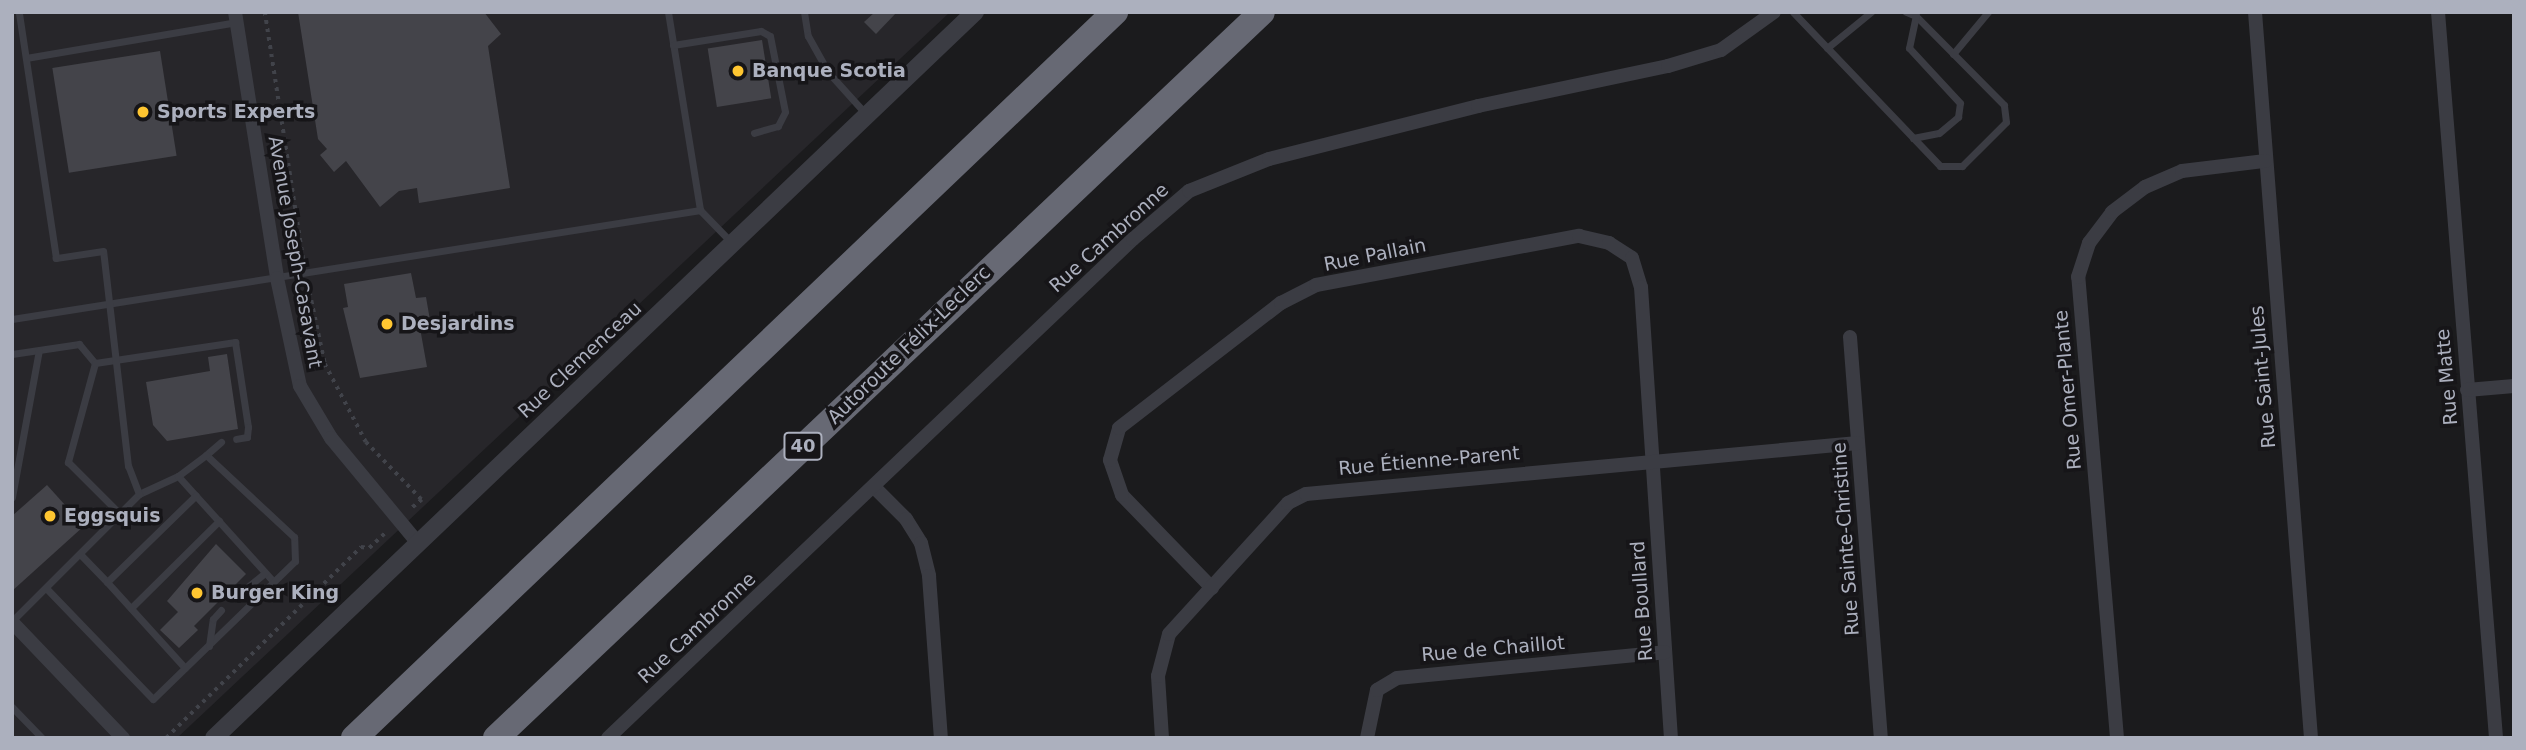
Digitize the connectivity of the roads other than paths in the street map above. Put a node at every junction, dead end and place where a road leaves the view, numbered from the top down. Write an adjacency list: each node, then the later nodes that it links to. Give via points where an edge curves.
1 (19, 12): 19 (lane)
2 (668, 12): 16 (lane)
3 (804, 12): 20 (lane, via 808,36 828,72)
4 (975, 12): 20 (street, Rue Clemenceau)
5 (1115, 12): 67 (highway)
6 (1262, 12): 68 (highway, Autoroute Félix-Leclerc / 40)
7 (1774, 12): 42 (street, Rue Cambronne, via 1721,50 1269,159 1189,191)
8 (1793, 12): 17 (lane)
9 (1871, 12): 17 (lane)
10 (1906, 12): 14 (lane)
11 (1988, 12): 18 (lane)
12 (2255, 12): 23 (street, Rue Saint-Jules)
13 (2438, 12): 35 (street, Rue Matte)
14 (1916, 16): 18 (lane); 22 (lane, via 1909,48 1960,103 1958,117 1939,133)
15 (236, 17): 19 (lane); 26 (street, Avenue Joseph-Casavant)
16 (673, 45): 21 (lane, via 761,30 770,36 785,112 778,127); 24 (lane)
17 (1827, 48): 22 (lane)
18 (1953, 54): 22 (lane, via 2004,105 2006,122 1962,166 1952,168 1940,166)
19 (26, 58): 27 (lane, via 56,258 103,251)
20 (868, 116): 25 (street, Rue Clemenceau)
21 (754, 133)
22 (1913, 138)
23 (2265, 161): 74 (street, Rue Omer-Plante, via 2182,171 2145,187 2112,212 2089,243 2078,276); 75 (street, Rue Saint-Jules)
24 (700, 210): 25 (lane); 26 (lane)
25 (733, 244): 48 (street, Rue Clemenceau)
26 (277, 278): 27 (lane); 48 (street, Avenue Joseph-Casavant, via 290,352 313,412)
27 (110, 304): 28 (lane); 32 (lane)
28 (12, 319)
29 (1850, 337): 38 (street, Rue Sainte-Christine)
30 (39, 350): 31 (lane); 33 (lane, via 79,344); 45 (lane)
31 (12, 354)
32 (116, 360): 33 (lane); 36 (lane, via 235,342 248,427 247,437); 43 (lane, via 128,466)
33 (95, 363): 46 (lane, via 68,462)
34 (2514, 386): 35 (street)
35 (2467, 390): 76 (street, Rue Matte)
36 (236, 439)
37 (221, 442): 39 (lane)
38 (1858, 443): 40 (street, Rue Étienne-Parent); 73 (street, Rue Sainte-Christine)
39 (206, 455): 41 (lane); 51 (lane, via 294,537 295,561)
40 (1650, 460): 54 (street, Rue Étienne-Parent, via 1306,494 1288,503); 54 (street, Rue Pallain, via 1641,287 1632,258 1609,243 1580,236 1316,285 1281,303 1119,428 1111,446 1112,476 1122,495); 60 (street, Rue Boullard)
41 (178, 477): 43 (lane); 44 (lane)
42 (874, 487): 63 (street, Rue Cambronne); 69 (street, via 906,519 921,543 929,576)
43 (139, 494): 46 (lane)
44 (196, 495): 47 (lane); 52 (lane)
45 (12, 498)
46 (120, 514): 49 (lane)
47 (219, 521): 50 (lane); 56 (lane)
48 (418, 543): 66 (street, Rue Clemenceau)
49 (80, 554): 52 (lane); 53 (lane)
50 (265, 573): 51 (lane); 55 (lane)
51 (273, 581): 59 (lane)
52 (107, 582): 56 (lane)
53 (46, 588): 58 (lane); 61 (lane, via 153,699)
54 (1212, 588): 70 (street, Rue Étienne-Parent, via 1169,634 1161,652)
55 (234, 598)
56 (131, 608): 61 (lane)
57 (221, 610): 59 (lane, via 213,619)
58 (12, 622): 65 (street)
59 (209, 646): 61 (lane)
60 (1665, 652): 71 (street, Rue de Chaillot, via 1397,678 1377,690); 72 (street, Rue Boullard)
61 (185, 668)
62 (12, 707): 64 (lane)
63 (617, 735)
64 (42, 738)
65 (123, 738)
66 (214, 738)
67 (354, 738)
68 (496, 738)
69 (941, 738)
70 (1162, 738)
71 (1367, 738)
72 (1671, 738)
73 (1881, 738)
74 (2117, 738)
75 (2311, 738)
76 (2496, 738)

